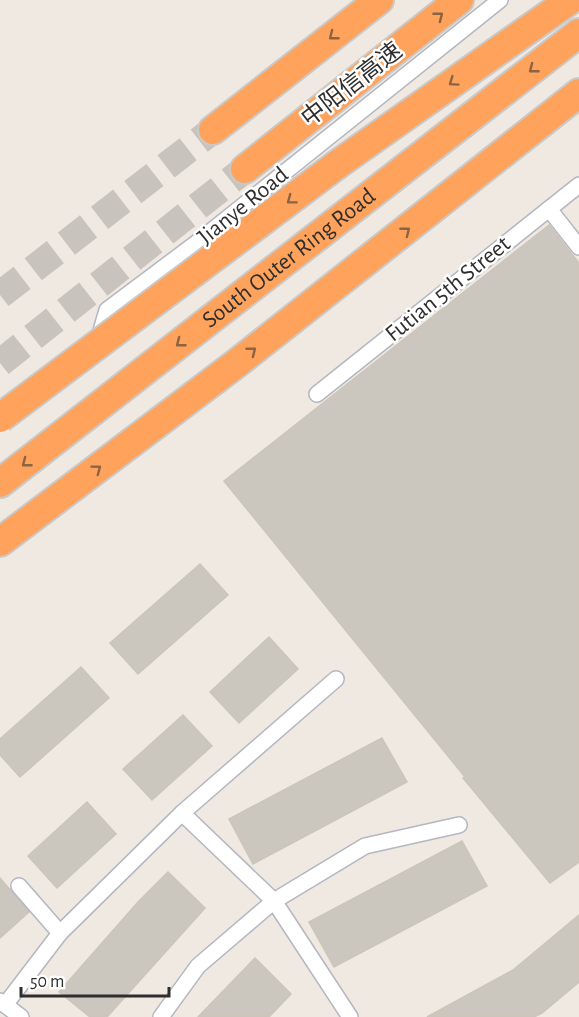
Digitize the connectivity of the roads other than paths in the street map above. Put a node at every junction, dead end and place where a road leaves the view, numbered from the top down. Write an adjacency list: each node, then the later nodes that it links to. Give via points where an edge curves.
1 (379, 0): 7 (highway, 中阳信高速, one-way to 7)
2 (459, 0): 8 (highway, 中阳信高速, one-way to 2)
3 (500, 0): 13 (street, Jianye Road, via 107,310 100,339 81,362)
4 (570, 0): 13 (highway, one-way to 13, bridge, via 338,164)
5 (579, 33): 14 (highway, South Outer Ring Road, one-way to 14)
6 (579, 93): 15 (highway, South Outer Ring Road, one-way to 6, via 237,363)
7 (213, 130)
8 (245, 169)
9 (579, 185): 10 (street, Futian 5th Street)
10 (549, 209): 11 (street); 12 (street, Futian 5th Street)
11 (579, 247)
12 (317, 394)
13 (0, 418)
14 (0, 483)
15 (0, 542)
16 (336, 679): 17 (street)
17 (182, 813): 20 (street); 21 (street)
18 (459, 825): 20 (street, via 365,846)
19 (19, 886): 21 (street)
20 (274, 901): 24 (street, via 198,966); 25 (street)
21 (60, 933): 22 (street)
22 (3, 1003): 23 (street)
23 (21, 1017)
24 (161, 1017)
25 (350, 1017)

